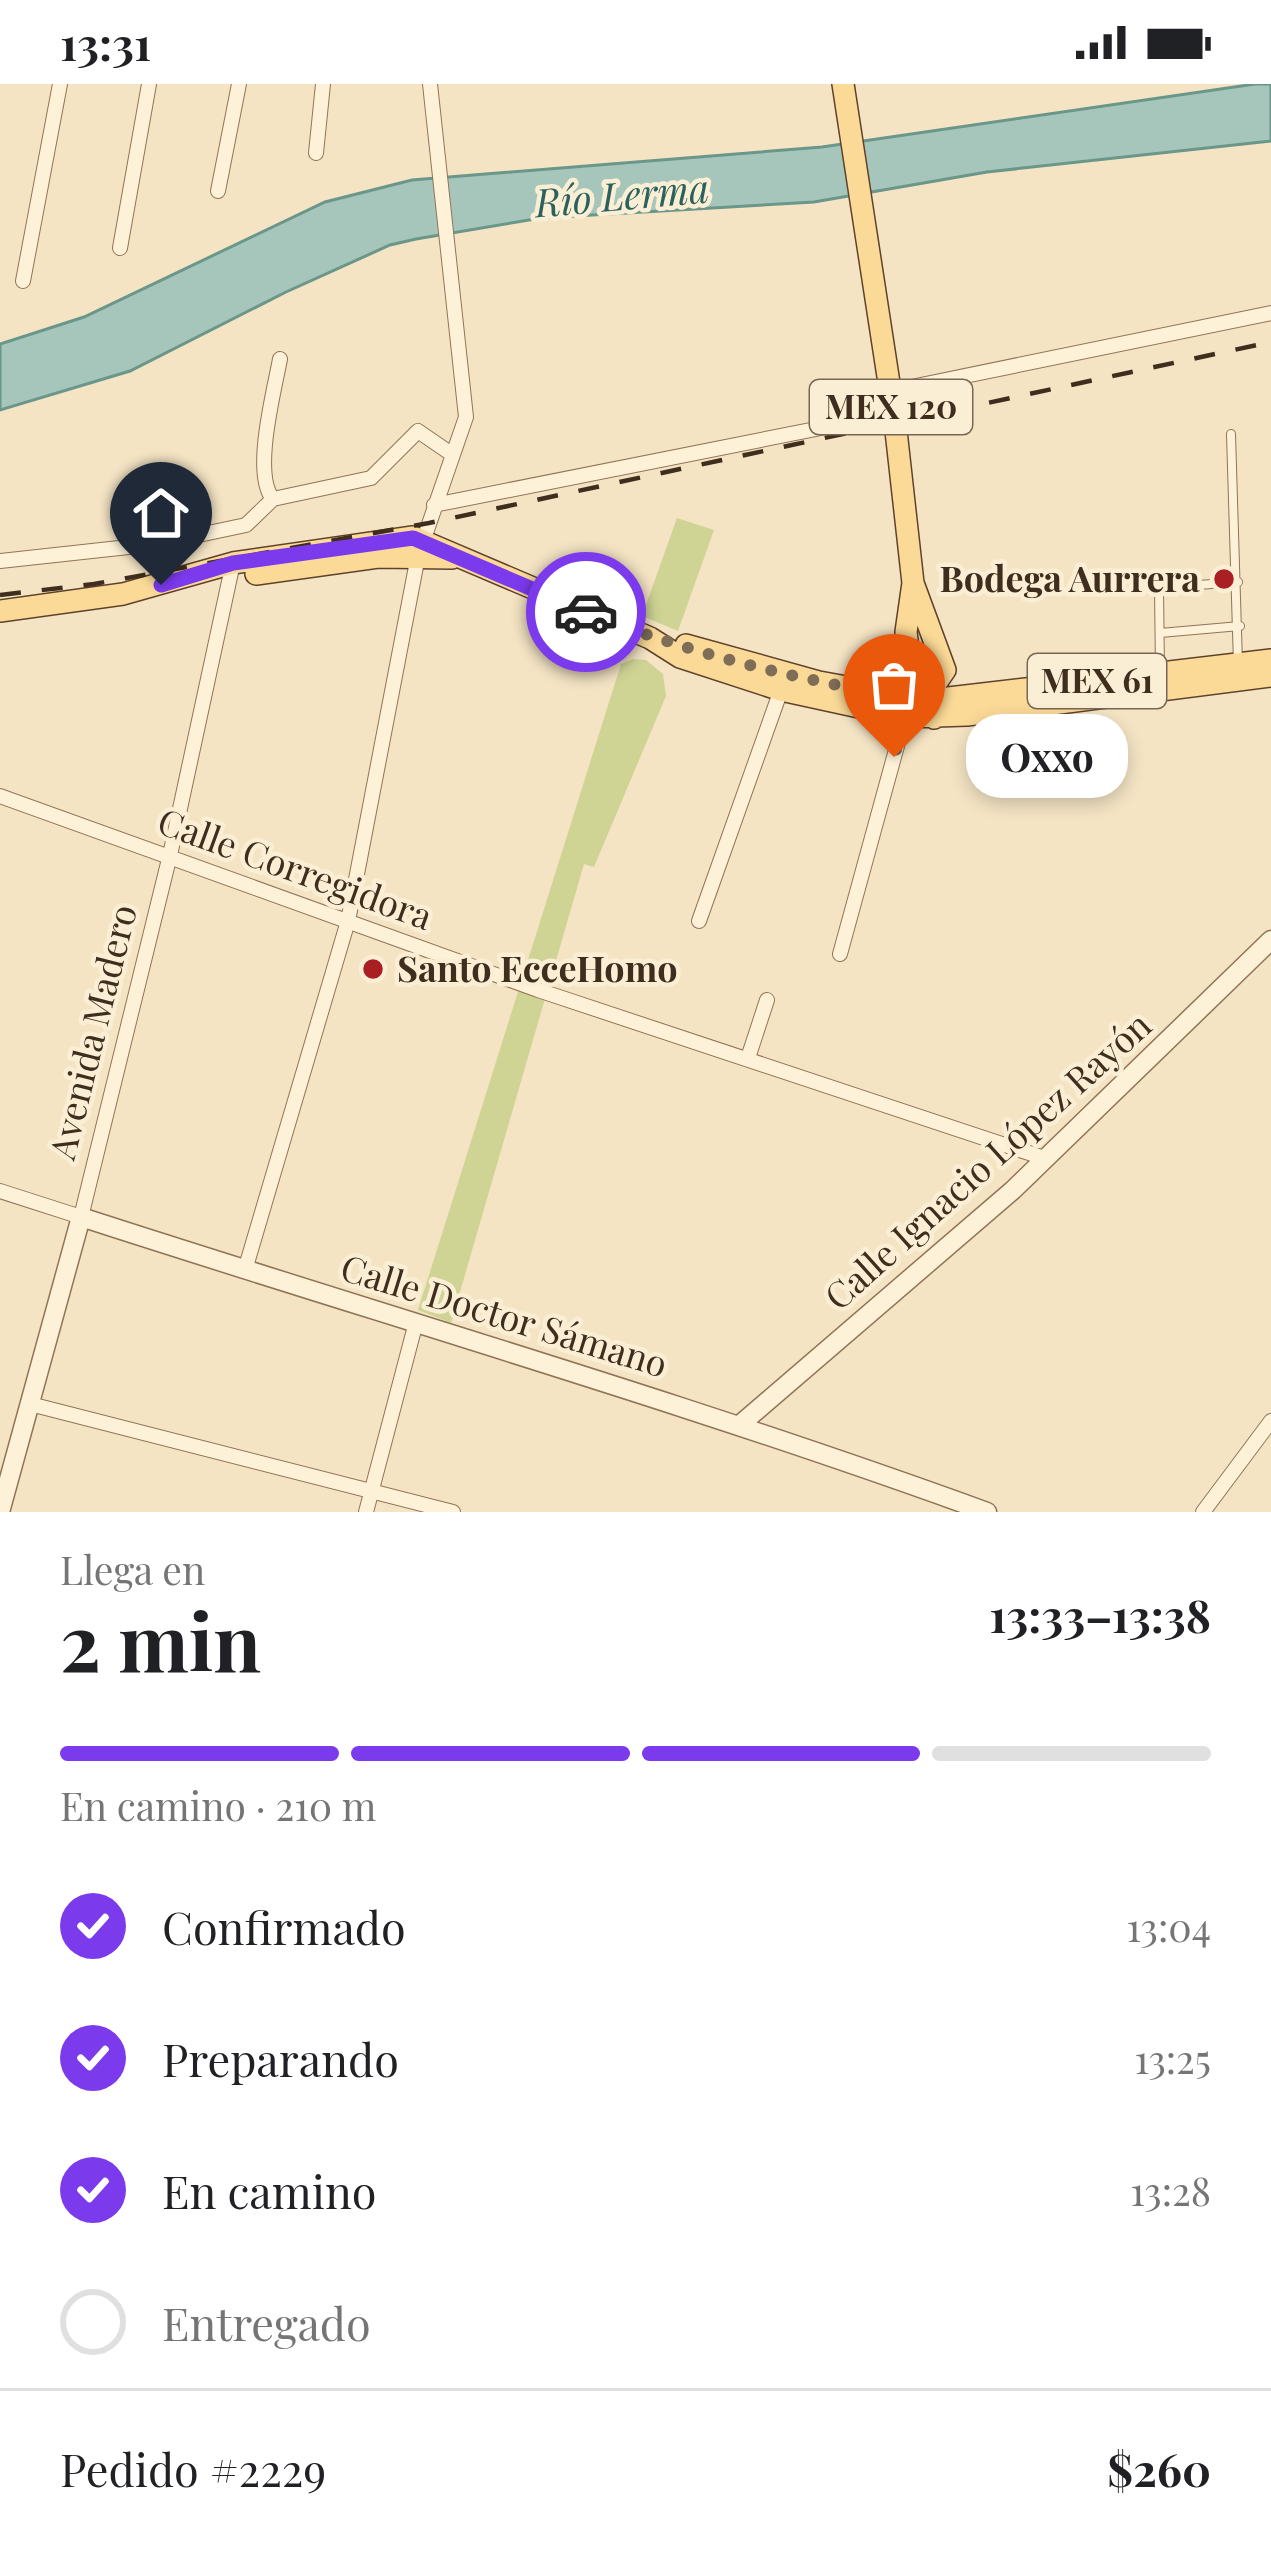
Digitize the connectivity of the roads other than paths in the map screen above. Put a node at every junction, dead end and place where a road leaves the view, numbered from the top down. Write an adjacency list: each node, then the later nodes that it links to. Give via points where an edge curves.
1 (60, 84): 10 (street)
2 (149, 84): 9 (street)
3 (238, 84): 8 (street)
4 (323, 84): 7 (street)
5 (430, 84): 15 (street, via 466,417)
6 (843, 86): 13 (main road, MEX 120)
7 (316, 153)
8 (218, 191)
9 (121, 248)
10 (23, 281)
11 (1271, 314): 13 (street, via 916,386)
12 (280, 359): 16 (street, via 265,448 264,482)
13 (890, 403): 17 (street, via 851,422); 22 (main road, MEX 120)
14 (1231, 434): 21 (lane)
15 (450, 453): 16 (street, via 418,430 371,478); 17 (street)
16 (273, 499): 19 (street, via 246,525 156,544)
17 (434, 505): 18 (street)
18 (421, 548): 20 (main road); 26 (main road); 39 (street)
19 (0, 560)
20 (232, 570): 23 (main road); 38 (street, Avenida Madero)
21 (1238, 582): 24 (lane); 25 (lane, via 1160,588)
22 (914, 583): 27 (main road, MEX 120); 30 (main road, MEX 120)
23 (0, 611)
24 (1240, 626): 25 (lane); 29 (lane)
25 (1160, 632): 31 (lane)
26 (650, 638): 33 (main road, via 680,657); 34 (main road)
27 (907, 641): 34 (main road, MEX 120, via 894,671); 36 (main road, MEX 120)
28 (1271, 661): 29 (main road, MEX 61)
29 (1238, 665): 31 (main road, MEX 61)
30 (945, 670): 35 (main road); 36 (main road)
31 (1160, 674): 35 (main road, MEX 61)
32 (1271, 676): 36 (main road, MEX 61)
33 (781, 690): 36 (main road); 40 (street)
34 (868, 692): 36 (main road)
35 (971, 696): 36 (main road, MEX 61)
36 (919, 713): 42 (street)
37 (0, 796): 38 (street, Calle Corregidora)
38 (170, 855): 39 (street, Calle Corregidora); 47 (street, Avenida Madero)
39 (348, 921): 44 (street, Calle Corregidora); 48 (street)
40 (699, 921)
41 (1271, 940): 45 (street, Calle Ignacio López Rayón)
42 (840, 954)
43 (767, 1000): 44 (street)
44 (748, 1058): 45 (street, Calle Corregidora)
45 (1047, 1159): 52 (street, Calle Ignacio López Rayón)
46 (0, 1191): 47 (street, Calle Doctor Sámano)
47 (81, 1217): 48 (street, Calle Doctor Sámano); 50 (street, Avenida Madero)
48 (245, 1270): 49 (street, Calle Doctor Sámano)
49 (415, 1326): 52 (street, Calle Doctor Sámano); 53 (street)
50 (34, 1406): 53 (street); 54 (street, Avenida Madero)
51 (1271, 1421): 58 (street)
52 (742, 1423): 57 (street, Calle Doctor Sámano)
53 (370, 1490): 55 (street); 56 (street)
54 (0, 1512)
55 (366, 1512)
56 (453, 1512)
57 (987, 1512)
58 (1203, 1512)

